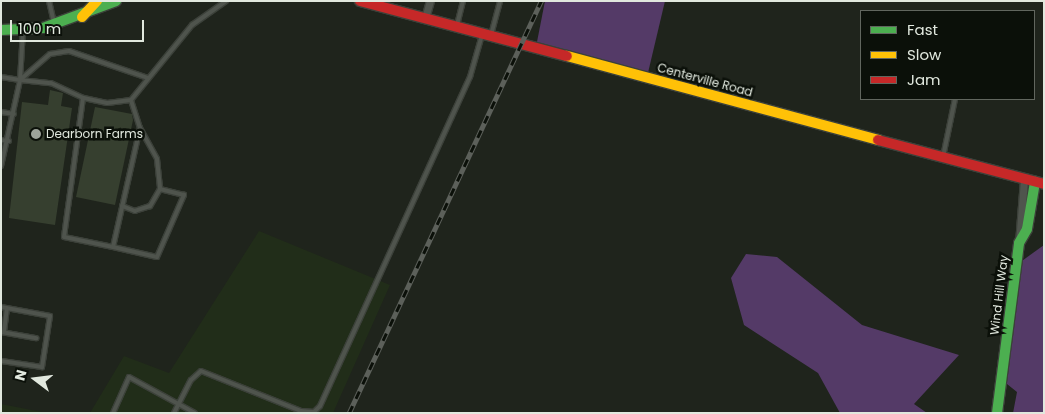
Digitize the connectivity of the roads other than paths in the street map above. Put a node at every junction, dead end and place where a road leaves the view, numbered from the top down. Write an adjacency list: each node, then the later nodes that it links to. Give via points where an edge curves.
1 (49, 1): 11 (lane)
2 (97, 1): 9 (main road)
3 (116, 1): 9 (main road)
4 (226, 1): 17 (lane, via 192,25)
5 (360, 1): 10 (main road, Centerville Road)
6 (430, 1): 10 (street)
7 (463, 1): 12 (lane)
8 (500, 1): 15 (lane)
9 (82, 17): 11 (main road)
10 (425, 18): 12 (main road, Centerville Road)
11 (54, 25): 14 (main road)
12 (456, 28): 15 (main road, Centerville Road)
13 (1, 30): 14 (main road)
14 (23, 30): 18 (lane)
15 (487, 36): 27 (main road, Centerville Road); 40 (lane, via 320,406 314,412 301,411 201,371 191,380)
16 (1, 77): 18 (lane)
17 (148, 78): 18 (lane, via 69,51 50,54); 20 (lane)
18 (20, 80): 19 (lane, via 51,83); 23 (lane)
19 (83, 98): 20 (lane, via 108,103); 34 (lane, via 64,237)
20 (131, 100): 24 (lane)
21 (955, 100): 27 (lane)
22 (1, 112): 23 (lane)
23 (14, 114): 26 (lane)
24 (140, 128): 31 (lane, via 156,159); 32 (lane)
25 (1, 140): 26 (lane)
26 (9, 141): 28 (lane)
27 (943, 156): 29 (main road, Centerville Road)
28 (3, 167)
29 (1024, 179): 30 (main road, Centerville Road); 33 (street)
30 (1039, 183): 33 (main road, Wind Hill Way, via 1027,228)
31 (160, 189): 32 (lane, via 150,206 135,211); 34 (lane, via 184,195 157,256)
32 (122, 206): 34 (lane)
33 (1019, 243): 44 (main road, Wind Hill Way)
34 (113, 247)
35 (1, 307): 36 (lane)
36 (7, 308): 37 (lane); 39 (lane, via 50,316 42,367)
37 (2, 332): 38 (lane)
38 (36, 338)
39 (1, 361)
40 (178, 404): 41 (lane, via 129,377); 42 (lane); 43 (lane)
41 (113, 413)
42 (174, 413)
43 (195, 413)
44 (997, 413)

